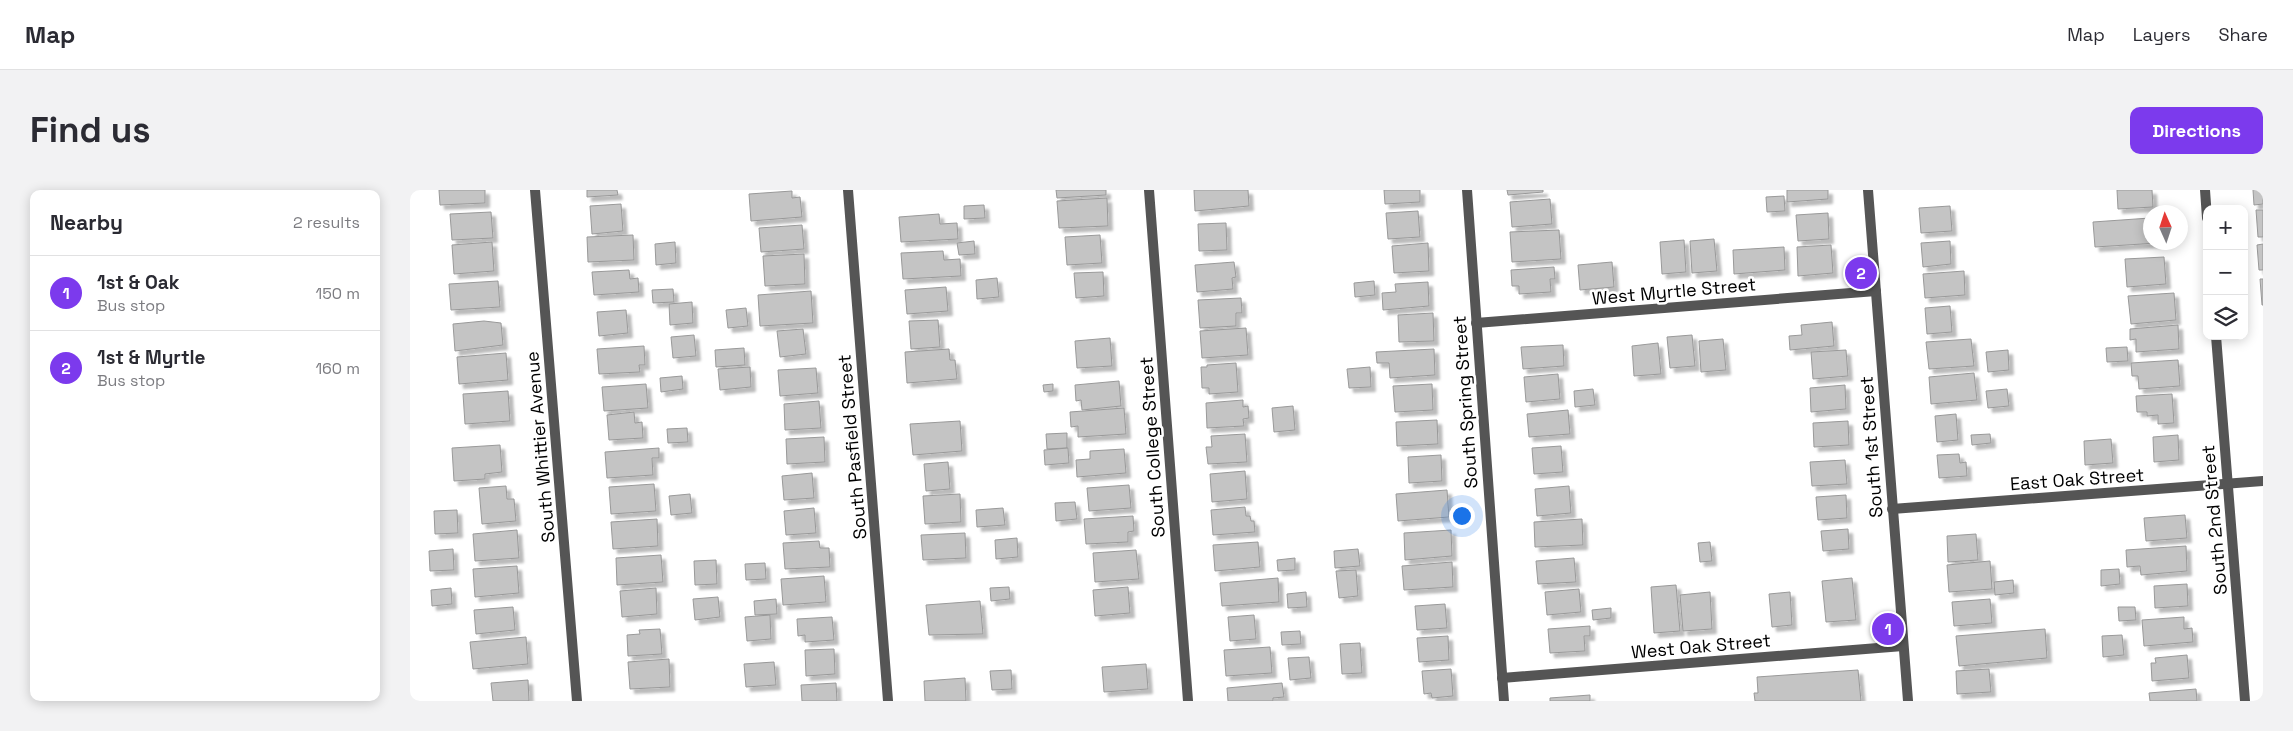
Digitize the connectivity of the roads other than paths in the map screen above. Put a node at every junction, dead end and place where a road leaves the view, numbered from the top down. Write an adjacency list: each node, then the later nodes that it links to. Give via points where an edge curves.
1 (535, 190): 16 (street, South Whittier Avenue)
2 (848, 190): 17 (street, South Pasfield Street)
3 (1149, 190): 18 (street, South College Street)
4 (1467, 190): 9 (street, South Spring Street)
5 (1868, 190): 8 (street, South 1st Street)
6 (2205, 190): 7 (street)
7 (2206, 205)
8 (1876, 291): 9 (street, West Myrtle Street); 13 (street, South 1st Street)
9 (1476, 324): 15 (street, South Spring Street)
10 (2216, 340): 12 (street, South 2nd Street)
11 (2263, 481): 12 (street, East Oak Street)
12 (2228, 485): 13 (street, East Oak Street); 21 (street, South 2nd Street)
13 (1892, 509): 14 (street, South 1st Street)
14 (1903, 646): 15 (street, West Oak Street); 20 (street, South 1st Street)
15 (1502, 678): 19 (street, South Spring Street)
16 (577, 701)
17 (888, 701)
18 (1188, 701)
19 (1504, 701)
20 (1908, 701)
21 (2245, 701)

